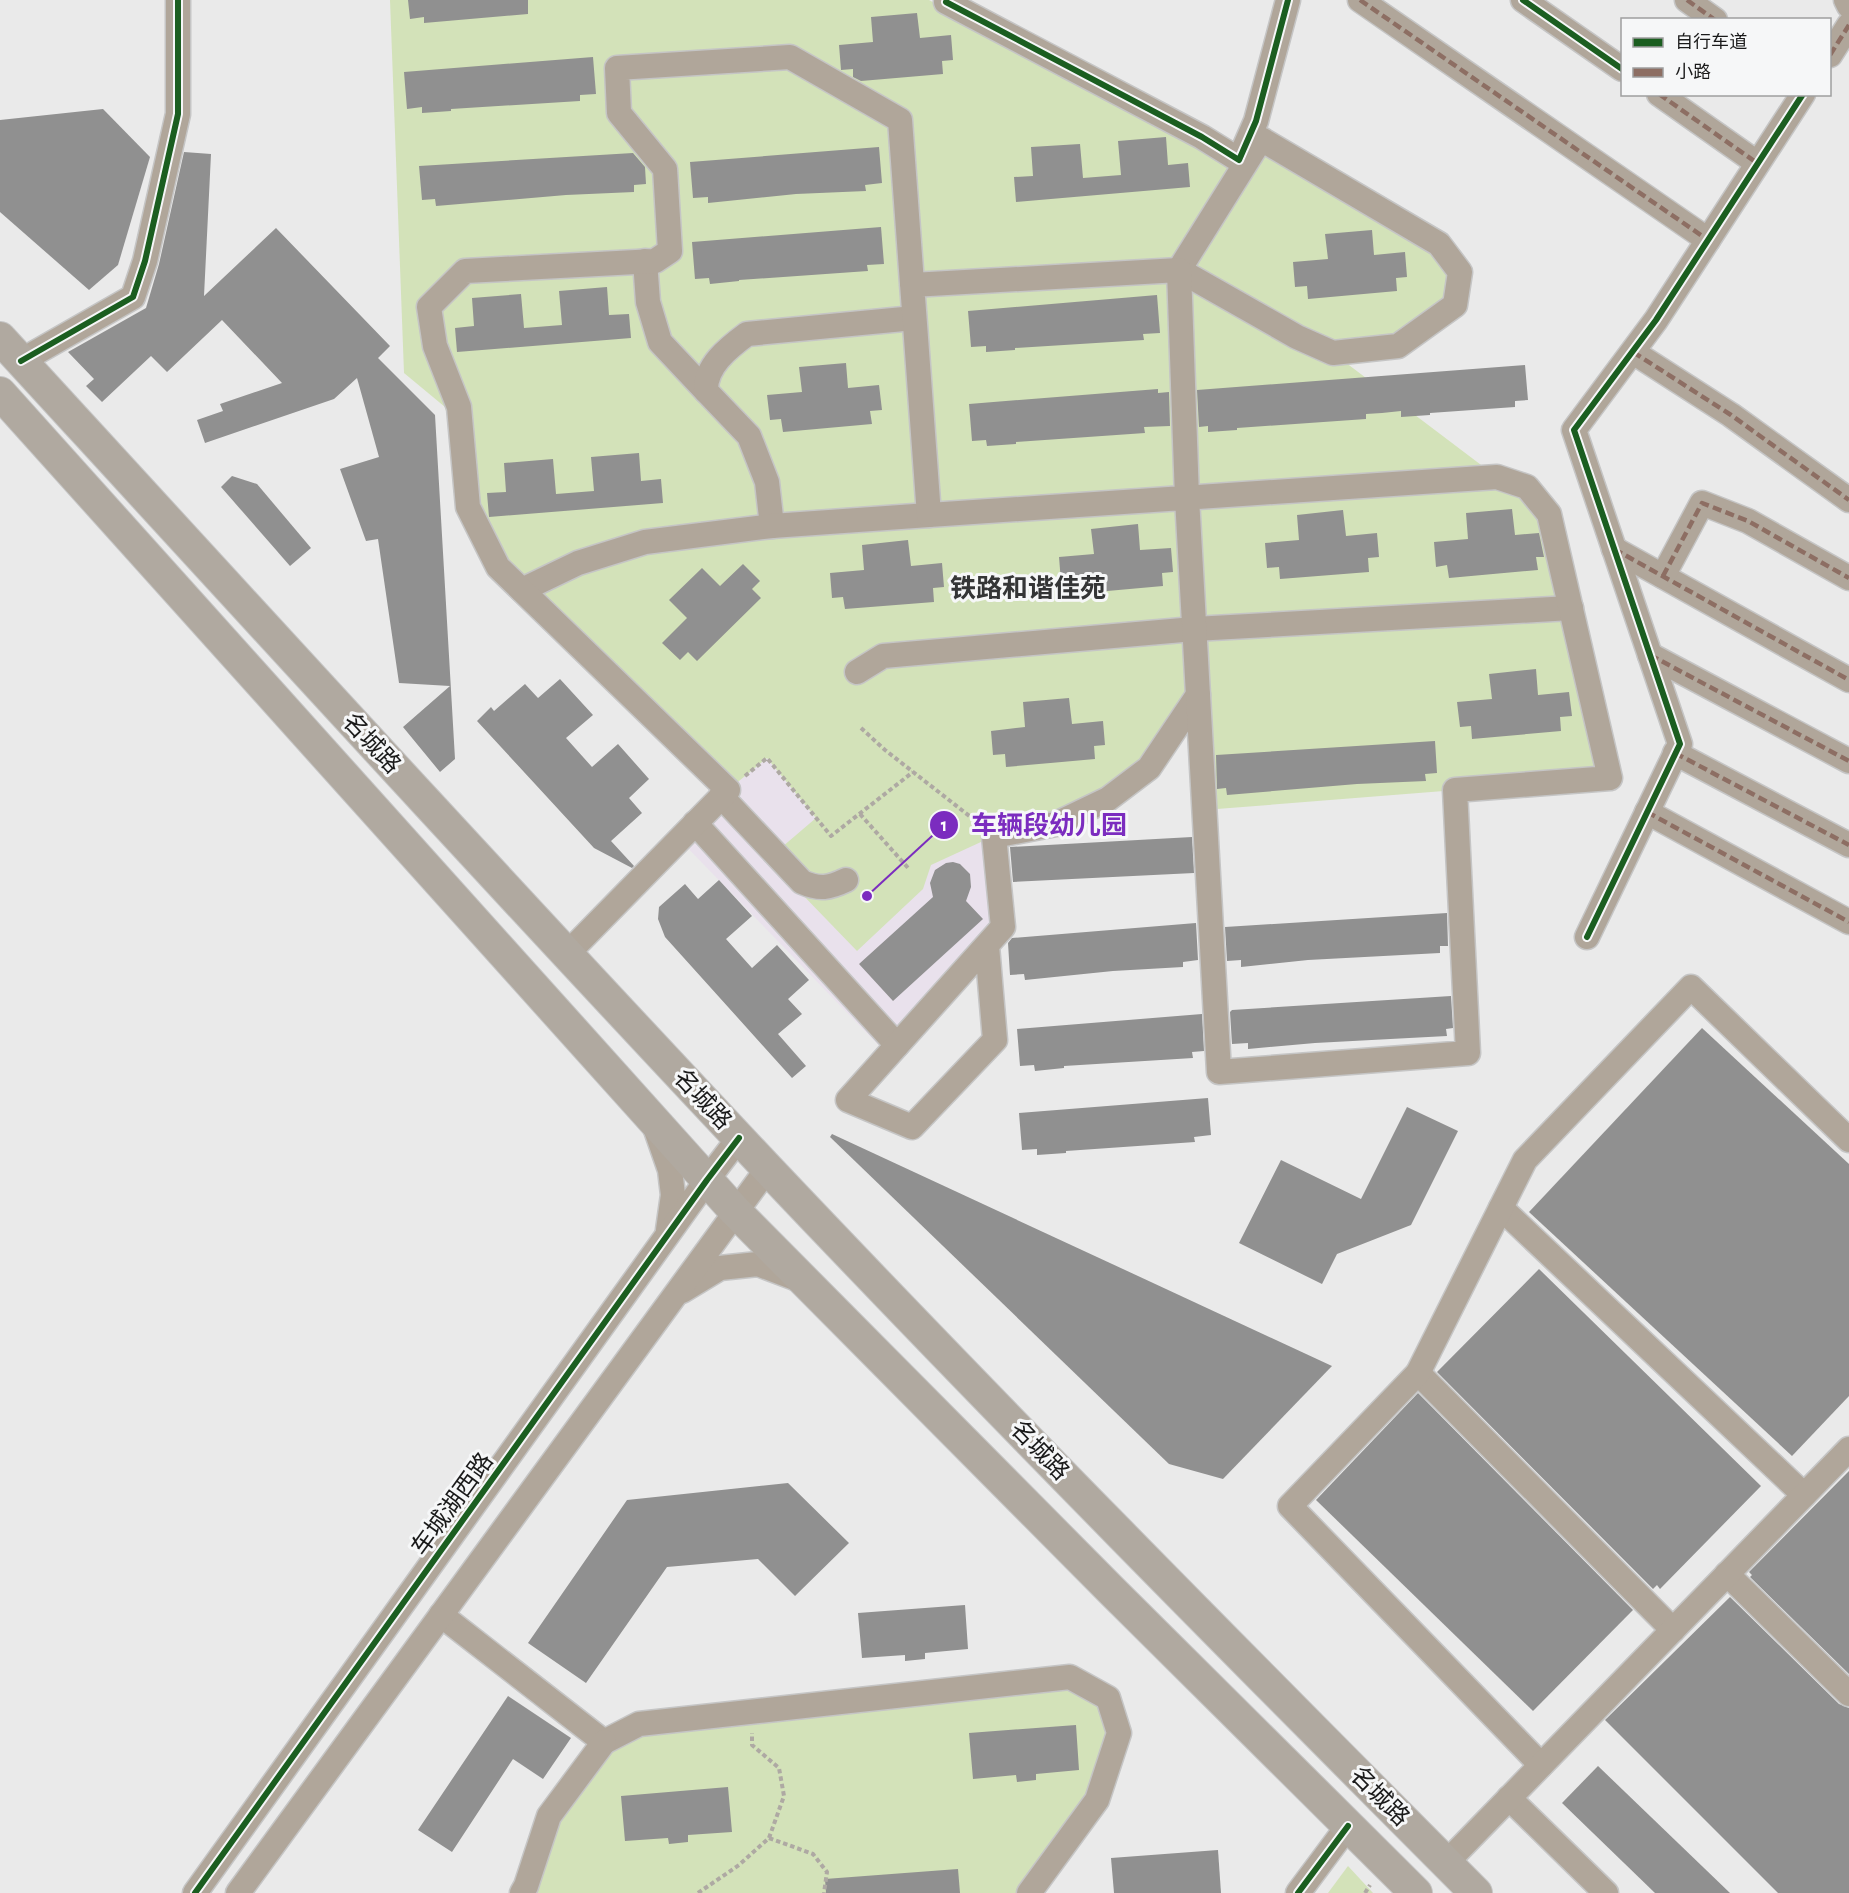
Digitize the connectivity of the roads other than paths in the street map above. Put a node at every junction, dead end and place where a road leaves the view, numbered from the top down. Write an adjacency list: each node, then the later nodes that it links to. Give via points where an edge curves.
1 (178, 0): 23 (street, via 178,114 145,261 133,297)
2 (1288, 0): 7 (street, via 1256,121 1239,160)
3 (1360, 0): 16 (street)
4 (1523, 0): 12 (street)
5 (1687, 0): 9 (street)
6 (1846, 0): 8 (street)
7 (945, 1)
8 (1849, 6)
9 (1712, 18)
10 (1849, 25): 11 (street)
11 (1831, 53)
12 (1621, 68)
13 (1662, 96): 15 (street)
14 (1802, 96): 15 (street)
15 (1757, 163): 16 (street)
16 (1708, 240): 22 (street)
17 (645, 261): 19 (street, via 655,261 670,251 665,169 619,113 617,68 790,57 900,120); 24 (street, via 648,302 660,342); 33 (street, via 465,271 429,307 435,346 459,407 468,507 498,567)
18 (1179, 270): 18 (street, via 1261,139 1439,244 1460,272 1455,305 1398,346 1333,353); 19 (street); 26 (street)
19 (912, 285): 20 (street)
20 (914, 318): 24 (street, via 747,334 725,350 706,378); 28 (street)
21 (0, 338): 23 (main road, 名城路)
22 (1633, 352): 27 (street, via 1731,415); 30 (street, via 1574,430)
23 (21, 361): 50 (main road, 名城路)
24 (706, 390): 29 (street, via 749,436 767,482)
25 (0, 393): 52 (main road, 名城路)
26 (1187, 498): 28 (street); 34 (street, via 1497,477 1527,487 1549,514); 35 (street)
27 (1849, 500)
28 (929, 515): 29 (street)
29 (772, 526): 33 (street, via 645,542 579,563)
30 (1614, 549): 31 (street); 36 (street)
31 (1663, 576): 32 (street, via 1702,503 1748,521); 38 (street)
32 (1849, 578)
33 (522, 590): 42 (street)
34 (1571, 608): 35 (street); 39 (street, via 1610,778 1455,790 1468,1053 1219,1072)
35 (1194, 629): 37 (street, via 883,656); 39 (street)
36 (1650, 655): 40 (street, via 1680,744); 41 (street)
37 (857, 672)
38 (1849, 680)
39 (1198, 695): 49 (street, via 1149,768 1108,799 1056,824 994,836 1004,927)
40 (1675, 753): 43 (street); 45 (street)
41 (1849, 761)
42 (724, 793): 44 (street); 46 (street, via 801,882 831,887)
43 (1647, 812): 47 (street); 48 (street)
44 (694, 823): 50 (street); 51 (street)
45 (1849, 845)
46 (846, 879)
47 (1849, 922)
48 (1587, 937)
49 (987, 946): 51 (street); 51 (street, via 995,1040 912,1127 848,1100)
50 (568, 953): 53 (main road, 名城路)
51 (897, 1045)
52 (652, 1119): 56 (main road, 名城路); 59 (street, via 670,1170 673,1195)
53 (739, 1138): 55 (main road, 名城路); 56 (street, 车城湖西路)
54 (1849, 1140): 57 (street, via 1691,987 1525,1160)
55 (768, 1168): 58 (street); 73 (main road, 名城路, via 1184,1599)
56 (707, 1180): 58 (main road, 名城路); 59 (street, 车城湖西路)
57 (1501, 1208): 62 (street); 64 (street)
58 (735, 1211): 60 (main road, 名城路); 61 (street)
59 (667, 1235): 74 (street, 车城湖西路)
60 (807, 1283): 61 (street, via 758,1264 720,1268); 72 (main road, 名城路)
61 (673, 1297): 66 (street)
62 (1418, 1373): 67 (street); 70 (street, via 1290,1506)
63 (1849, 1449): 64 (street)
64 (1804, 1495): 65 (street)
65 (1727, 1574): 67 (street); 68 (street)
66 (441, 1615): 69 (street); 75 (street)
67 (1673, 1630): 70 (street)
68 (1849, 1694)
69 (604, 1742): 76 (street, via 549,1816); 77 (street, via 639,1724 1070,1677 1108,1698 1119,1733 1097,1800)
70 (1541, 1765): 71 (street)
71 (1509, 1798): 73 (street); 81 (street)
72 (1348, 1826): 78 (street); 79 (main road, 名城路)
73 (1446, 1863): 80 (main road, 名城路)
74 (195, 1893)
75 (238, 1893)
76 (522, 1893)
77 (1029, 1893)
78 (1298, 1893)
79 (1416, 1893)
80 (1476, 1893)
81 (1606, 1893)

